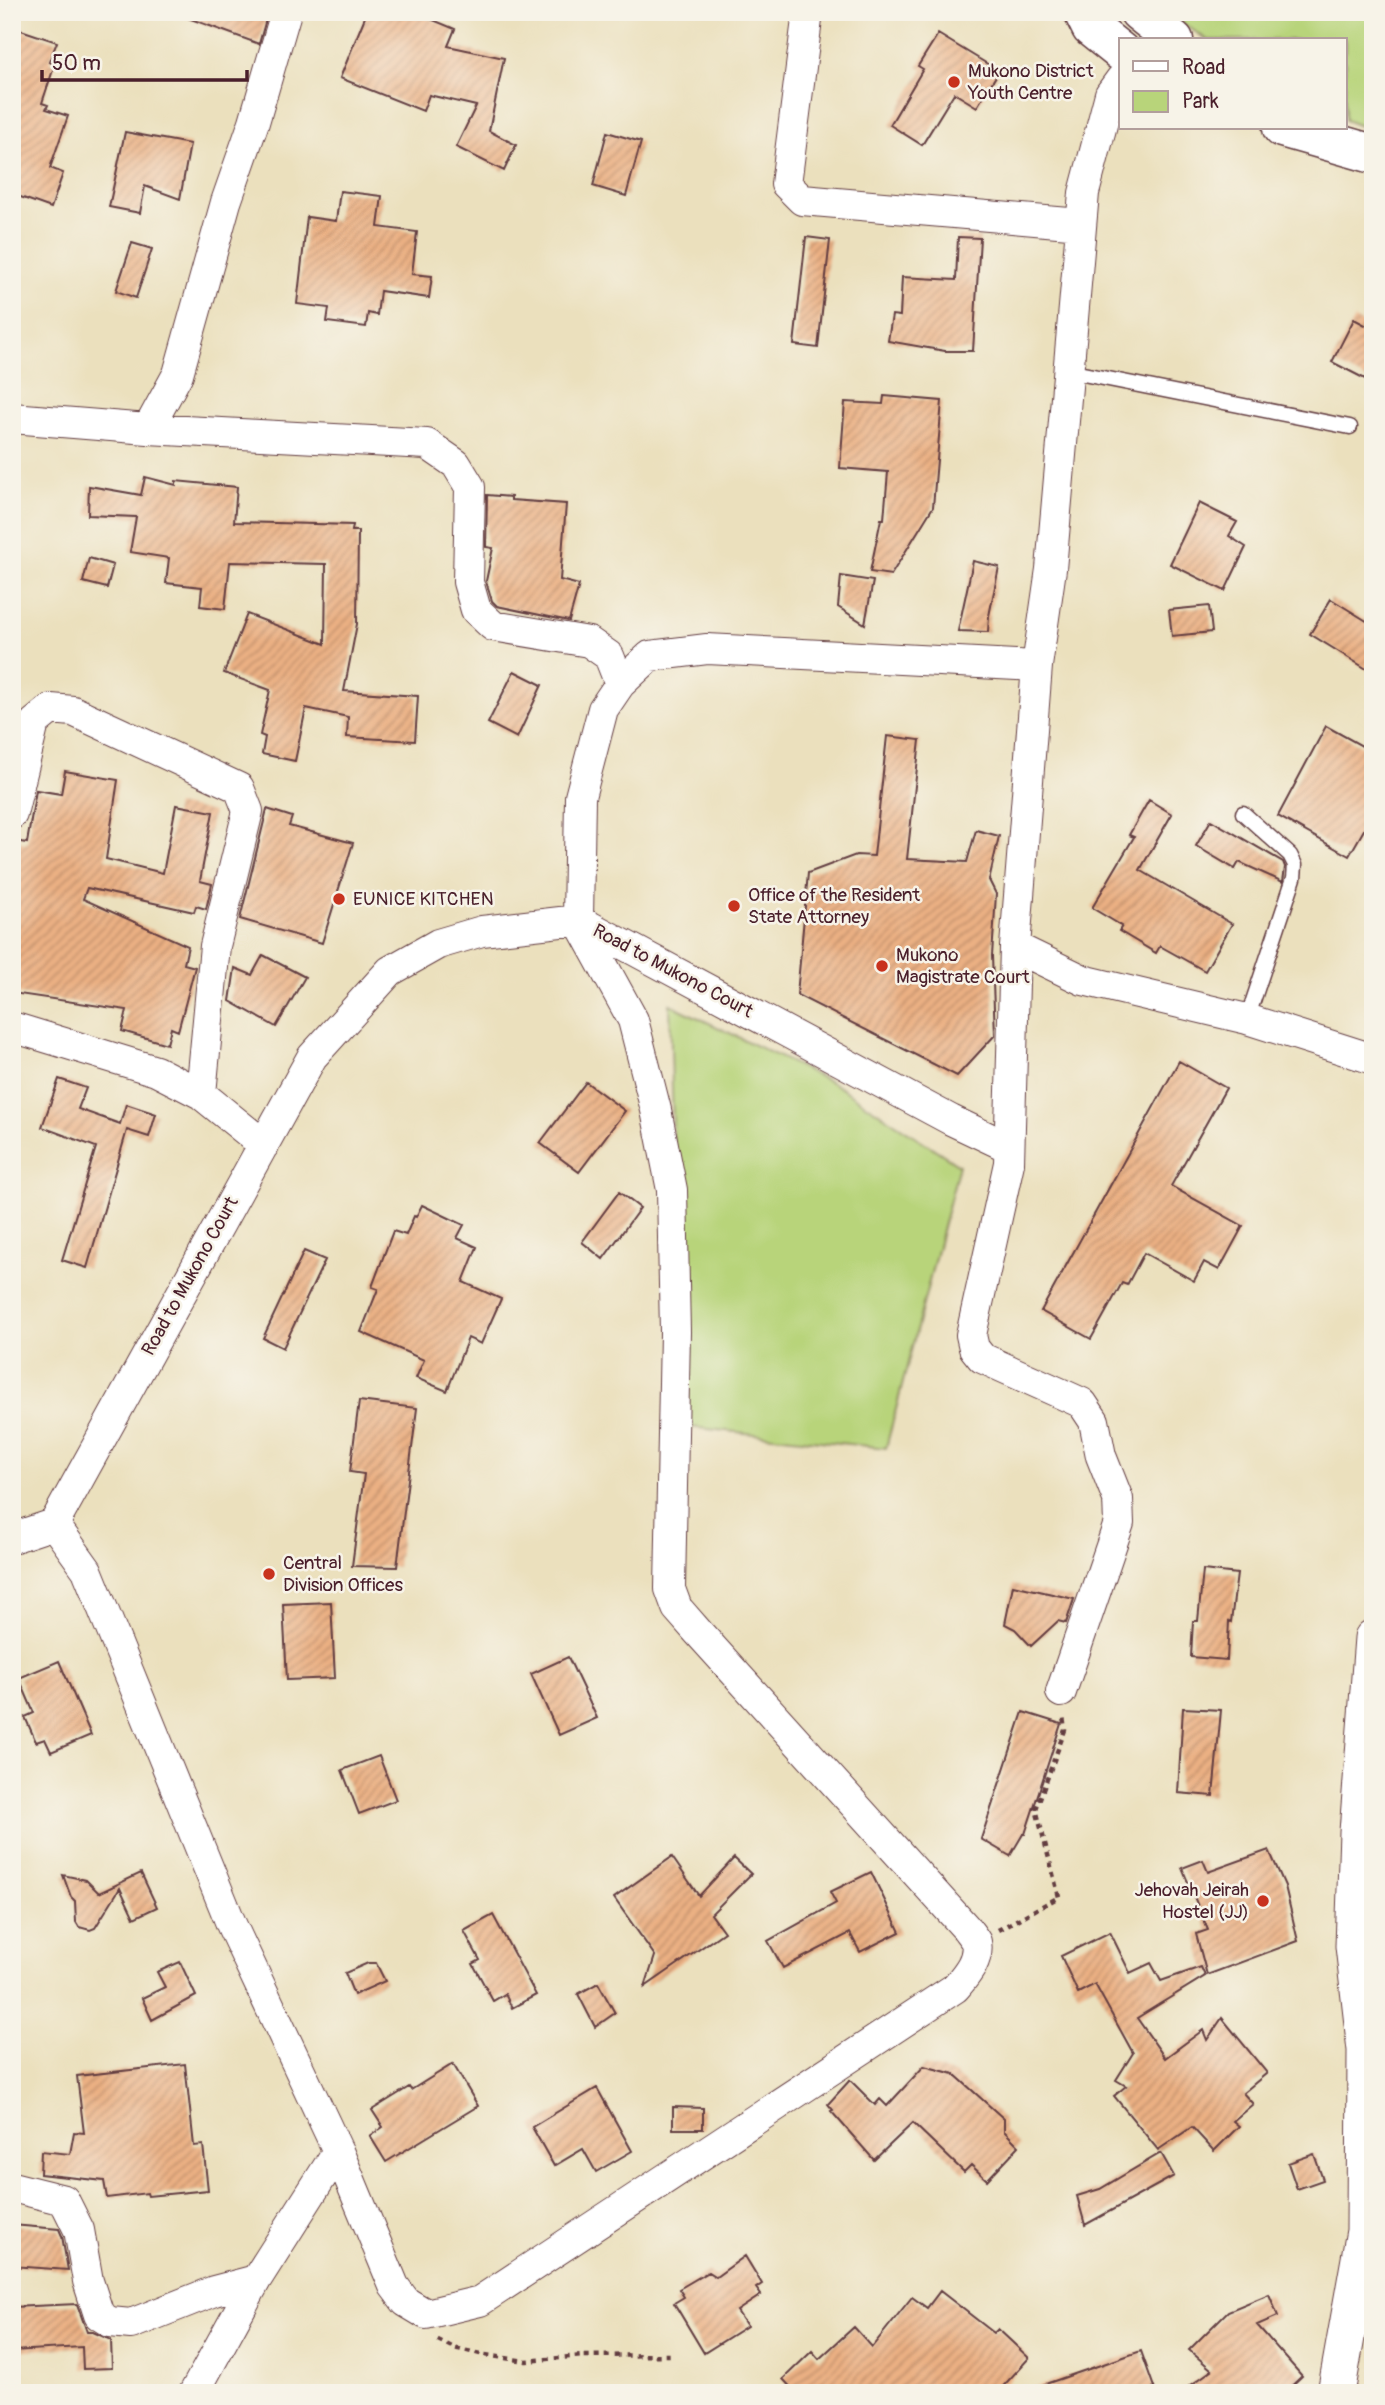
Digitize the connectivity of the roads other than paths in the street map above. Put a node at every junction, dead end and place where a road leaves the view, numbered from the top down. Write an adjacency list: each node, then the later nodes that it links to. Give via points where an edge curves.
1 (286, 12): 12 (street, via 178,374)
2 (808, 12): 8 (street, via 786,184 802,200)
3 (1083, 12): 4 (main road, via 1091,28)
4 (1119, 50)
5 (1119, 82): 8 (street, via 1110,94 1096,144)
6 (1289, 130): 7 (main road)
7 (1373, 154)
8 (1081, 223): 9 (street)
9 (1068, 371): 11 (lane); 13 (street, via 1051,569)
10 (12, 418): 12 (street)
11 (1350, 427)
12 (148, 429): 14 (street, via 427,444 456,464 470,487 468,582 476,610 493,626 589,642 609,656)
13 (1037, 666): 14 (street, via 707,649 650,656); 18 (street)
14 (620, 684): 17 (street, via 603,709 580,797)
15 (1243, 813): 19 (lane, via 1290,855 1294,865 1294,878)
16 (12, 814): 22 (street, via 34,723 51,709 72,711 239,788 248,811 215,946)
17 (578, 920): 23 (street, Road to Mukono Court, via 482,931 438,944 390,971 312,1058); 24 (street, Road to Mukono Court); 30 (street, via 633,1020 672,1190 675,1332 670,1589 677,1608 966,1928 975,1942 971,1970 954,1988 480,2301 426,2314 406,2302 394,2286)
18 (1016, 947): 19 (street, via 1083,980); 24 (street)
19 (1247, 1018): 21 (street)
20 (12, 1027): 22 (street, via 156,1071)
21 (1373, 1059)
22 (201, 1094): 23 (street)
23 (264, 1144): 25 (street, Road to Mukono Court)
24 (1008, 1147): 28 (street, via 1009,1163 971,1335 974,1348 982,1358 1082,1403 1094,1421 1101,1456 1118,1499 1119,1522)
25 (54, 1524): 26 (street); 30 (street, via 87,1570 232,1926)
26 (12, 1538)
27 (1373, 1638): 29 (street, via 1354,1946)
28 (1061, 1692)
29 (1369, 2055): 34 (street, via 1365,2231)
30 (338, 2151): 32 (street)
31 (12, 2187): 32 (street, via 64,2200 79,2230 99,2315 110,2322 131,2324 214,2291)
32 (256, 2280): 33 (street)
33 (194, 2393)
34 (1336, 2393)

